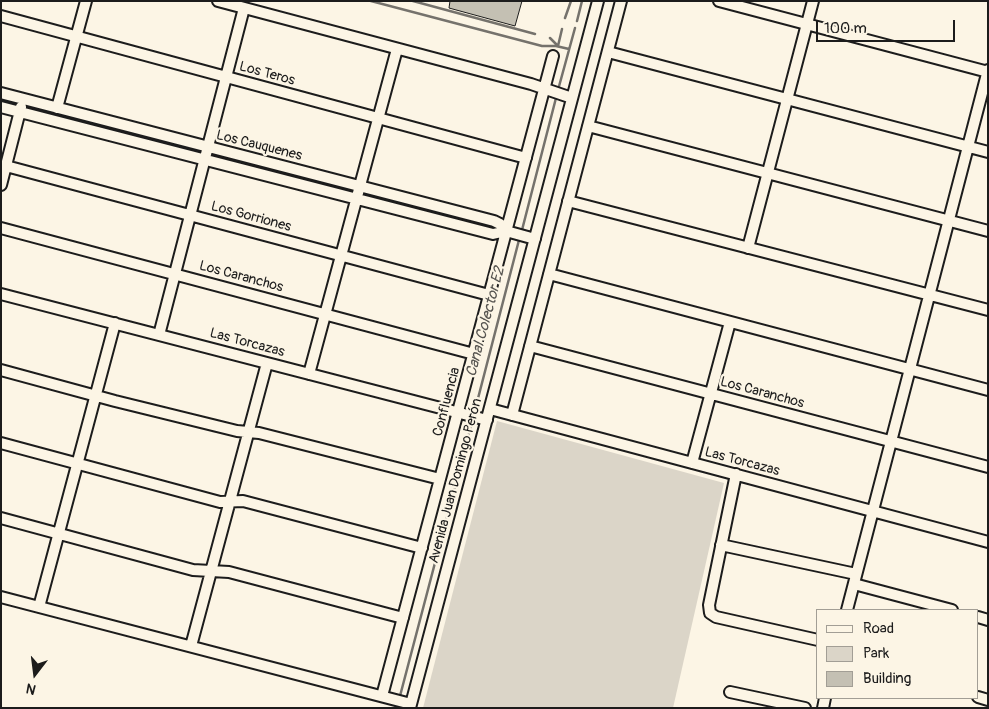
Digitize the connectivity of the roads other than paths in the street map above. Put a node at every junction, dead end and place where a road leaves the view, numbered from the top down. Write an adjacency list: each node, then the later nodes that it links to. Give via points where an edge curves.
1 (86, 1): 10 (street)
2 (218, 1): 7 (street)
3 (598, 1): 18 (street, Avenida Juan Domingo Perón)
4 (621, 1): 12 (street)
5 (719, 1): 9 (street)
6 (813, 1): 9 (street)
7 (244, 8): 11 (street); 15 (street)
8 (1, 16): 10 (street, Los Teros)
9 (807, 24): 14 (street); 20 (street)
10 (77, 36): 15 (street, Los Teros); 22 (street)
11 (397, 49): 16 (street); 24 (street)
12 (608, 52): 20 (street); 25 (street)
13 (553, 56): 16 (street, Confluencia)
14 (988, 71): 26 (street)
15 (226, 77): 24 (street, Los Teros); 27 (street)
16 (544, 90): 18 (street); 29 (street, Confluencia)
17 (1, 93): 19 (street, Los Cauquenes)
18 (572, 98): 42 (street, Avenida Juan Domingo Perón)
19 (23, 99): 22 (street, Los Cauquenes); 23 (street)
20 (787, 99): 26 (street); 32 (street)
21 (1, 107): 23 (street, Los Cauquenes)
22 (57, 108): 27 (street, Los Cauquenes)
23 (20, 112): 30 (street, Los Cauquenes); 31 (street)
24 (378, 118): 29 (street, Los Teros); 34 (street)
25 (588, 126): 32 (street); 36 (street)
26 (968, 146): 28 (street); 38 (street)
27 (208, 147): 30 (street); 34 (street, Los Cauquenes)
28 (988, 152)
29 (526, 158): 40 (street, Confluencia)
30 (205, 160): 35 (street, Los Cauquenes); 37 (street)
31 (6, 166): 33 (street); 37 (street, Los Gorriones)
32 (768, 173): 38 (street); 43 (street)
33 (1, 185)
34 (360, 186): 35 (street); 40 (street, Los Cauquenes, via 494,221)
35 (356, 198): 40 (street, Los Cauquenes, via 493,234); 44 (street)
36 (568, 201): 43 (street); 46 (street)
37 (190, 215): 44 (street, Los Gorriones); 45 (street)
38 (948, 220): 41 (street); 49 (street)
39 (1, 228): 45 (street, Los Caranchos)
40 (506, 231): 42 (street, Los Cauquenes); 48 (street, Confluencia)
41 (988, 231)
42 (535, 239): 65 (street, Avenida Juan Domingo Perón)
43 (748, 248): 49 (street)
44 (341, 256): 48 (street, Los Gorriones); 51 (street)
45 (175, 274): 51 (street, Los Caranchos); 54 (street)
46 (549, 274): 52 (street); 55 (street)
47 (1, 294): 53 (street, Las Torcazas)
48 (489, 295): 56 (street, Confluencia)
49 (929, 295): 50 (street); 58 (street)
50 (988, 310)
51 (325, 314): 56 (street, Los Caranchos); 60 (street)
52 (730, 322): 58 (street); 62 (street)
53 (115, 323): 54 (street, Las Torcazas); 63 (street)
54 (159, 335): 57 (street, Las Torcazas)
55 (530, 346): 62 (street, Los Caranchos); 66 (street)
56 (474, 354): 64 (street, Confluencia)
57 (267, 363): 60 (street, Las Torcazas); 67 (street)
58 (909, 369): 61 (street); 68 (street)
59 (1, 370): 63 (street)
60 (309, 374): 64 (street, Las Torcazas)
61 (988, 390)
62 (710, 394): 68 (street, Los Caranchos); 70 (street)
63 (96, 396): 67 (street); 71 (street)
64 (458, 412): 65 (street, Las Torcazas); 74 (street, Confluencia)
65 (488, 414): 66 (street, Las Torcazas); 93 (street, Avenida Juan Domingo Perón)
66 (512, 415): 70 (street, Las Torcazas)
67 (248, 432): 74 (street); 75 (street)
68 (890, 441): 72 (street, Los Caranchos); 76 (street)
69 (1, 443): 71 (street)
70 (692, 463): 73 (street, Las Torcazas)
71 (78, 464): 75 (street); 78 (street)
72 (988, 467)
73 (736, 474): 76 (street, Las Torcazas); 80 (street)
74 (440, 479): 81 (street, Confluencia)
75 (230, 502): 81 (street, via 243,501); 82 (street)
76 (872, 511): 79 (street, Las Torcazas); 83 (street)
77 (1, 518): 78 (street)
78 (59, 534): 82 (street, via 193,570); 85 (street)
79 (988, 542)
80 (722, 545): 83 (street); 89 (street, via 709,608 711,615)
81 (422, 548): 88 (street, Confluencia)
82 (211, 570): 88 (street); 90 (street)
83 (855, 579): 86 (street); 87 (street)
84 (1, 597): 85 (street)
85 (39, 607): 90 (street)
86 (847, 609)
87 (949, 609)
88 (403, 618): 92 (street, Confluencia)
89 (816, 640)
90 (191, 646): 92 (street)
91 (730, 692): 94 (street)
92 (382, 696): 93 (street)
93 (411, 706)
94 (804, 708)

